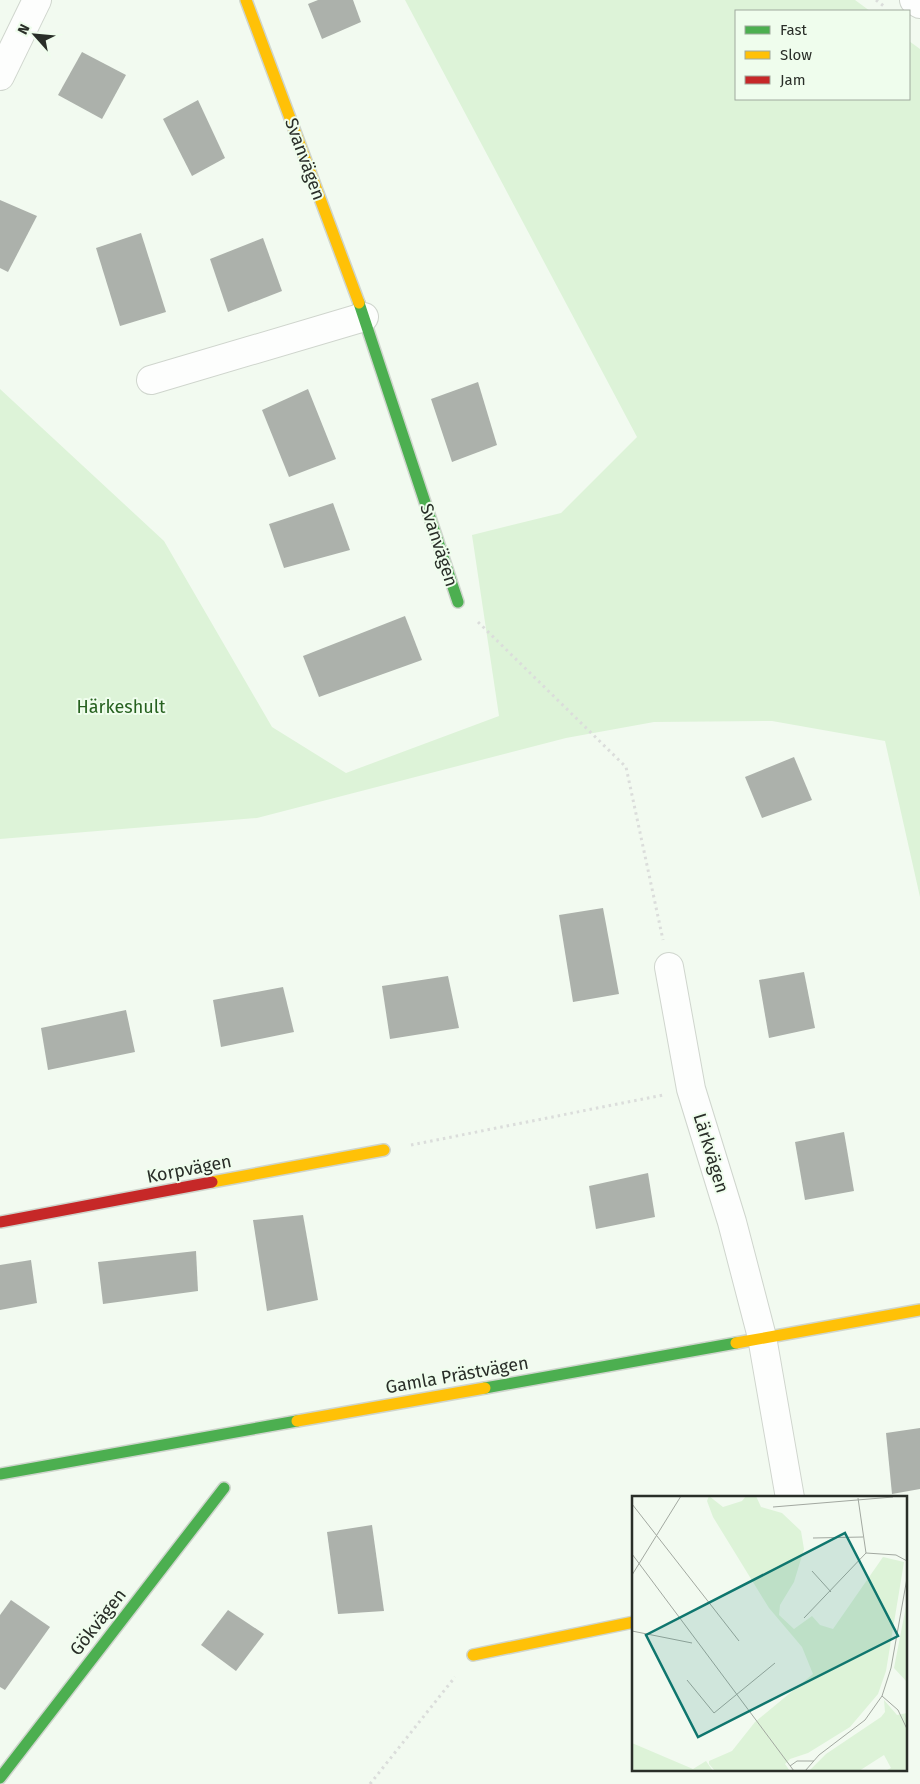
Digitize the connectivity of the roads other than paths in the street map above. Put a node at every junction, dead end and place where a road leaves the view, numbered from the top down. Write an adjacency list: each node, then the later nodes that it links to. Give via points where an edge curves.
1 (37, 0): 5 (street)
2 (246, 0): 6 (street, Svanvägen)
3 (914, 0): 4 (street)
4 (920, 4)
5 (0, 76)
6 (364, 317): 7 (street); 8 (street, Svanvägen)
7 (150, 380)
8 (458, 602)
9 (669, 967): 13 (street, Lärkvägen, via 692,1089 732,1222)
10 (384, 1150): 11 (street, Korpvägen)
11 (0, 1222)
12 (920, 1310): 13 (street, Gamla Prästvägen)
13 (762, 1338): 14 (street, Gamla Prästvägen); 16 (street, Lärkvägen)
14 (0, 1474)
15 (224, 1488): 19 (street, Gökvägen)
16 (790, 1496)
17 (632, 1622): 18 (street)
18 (473, 1655)
19 (0, 1778)

